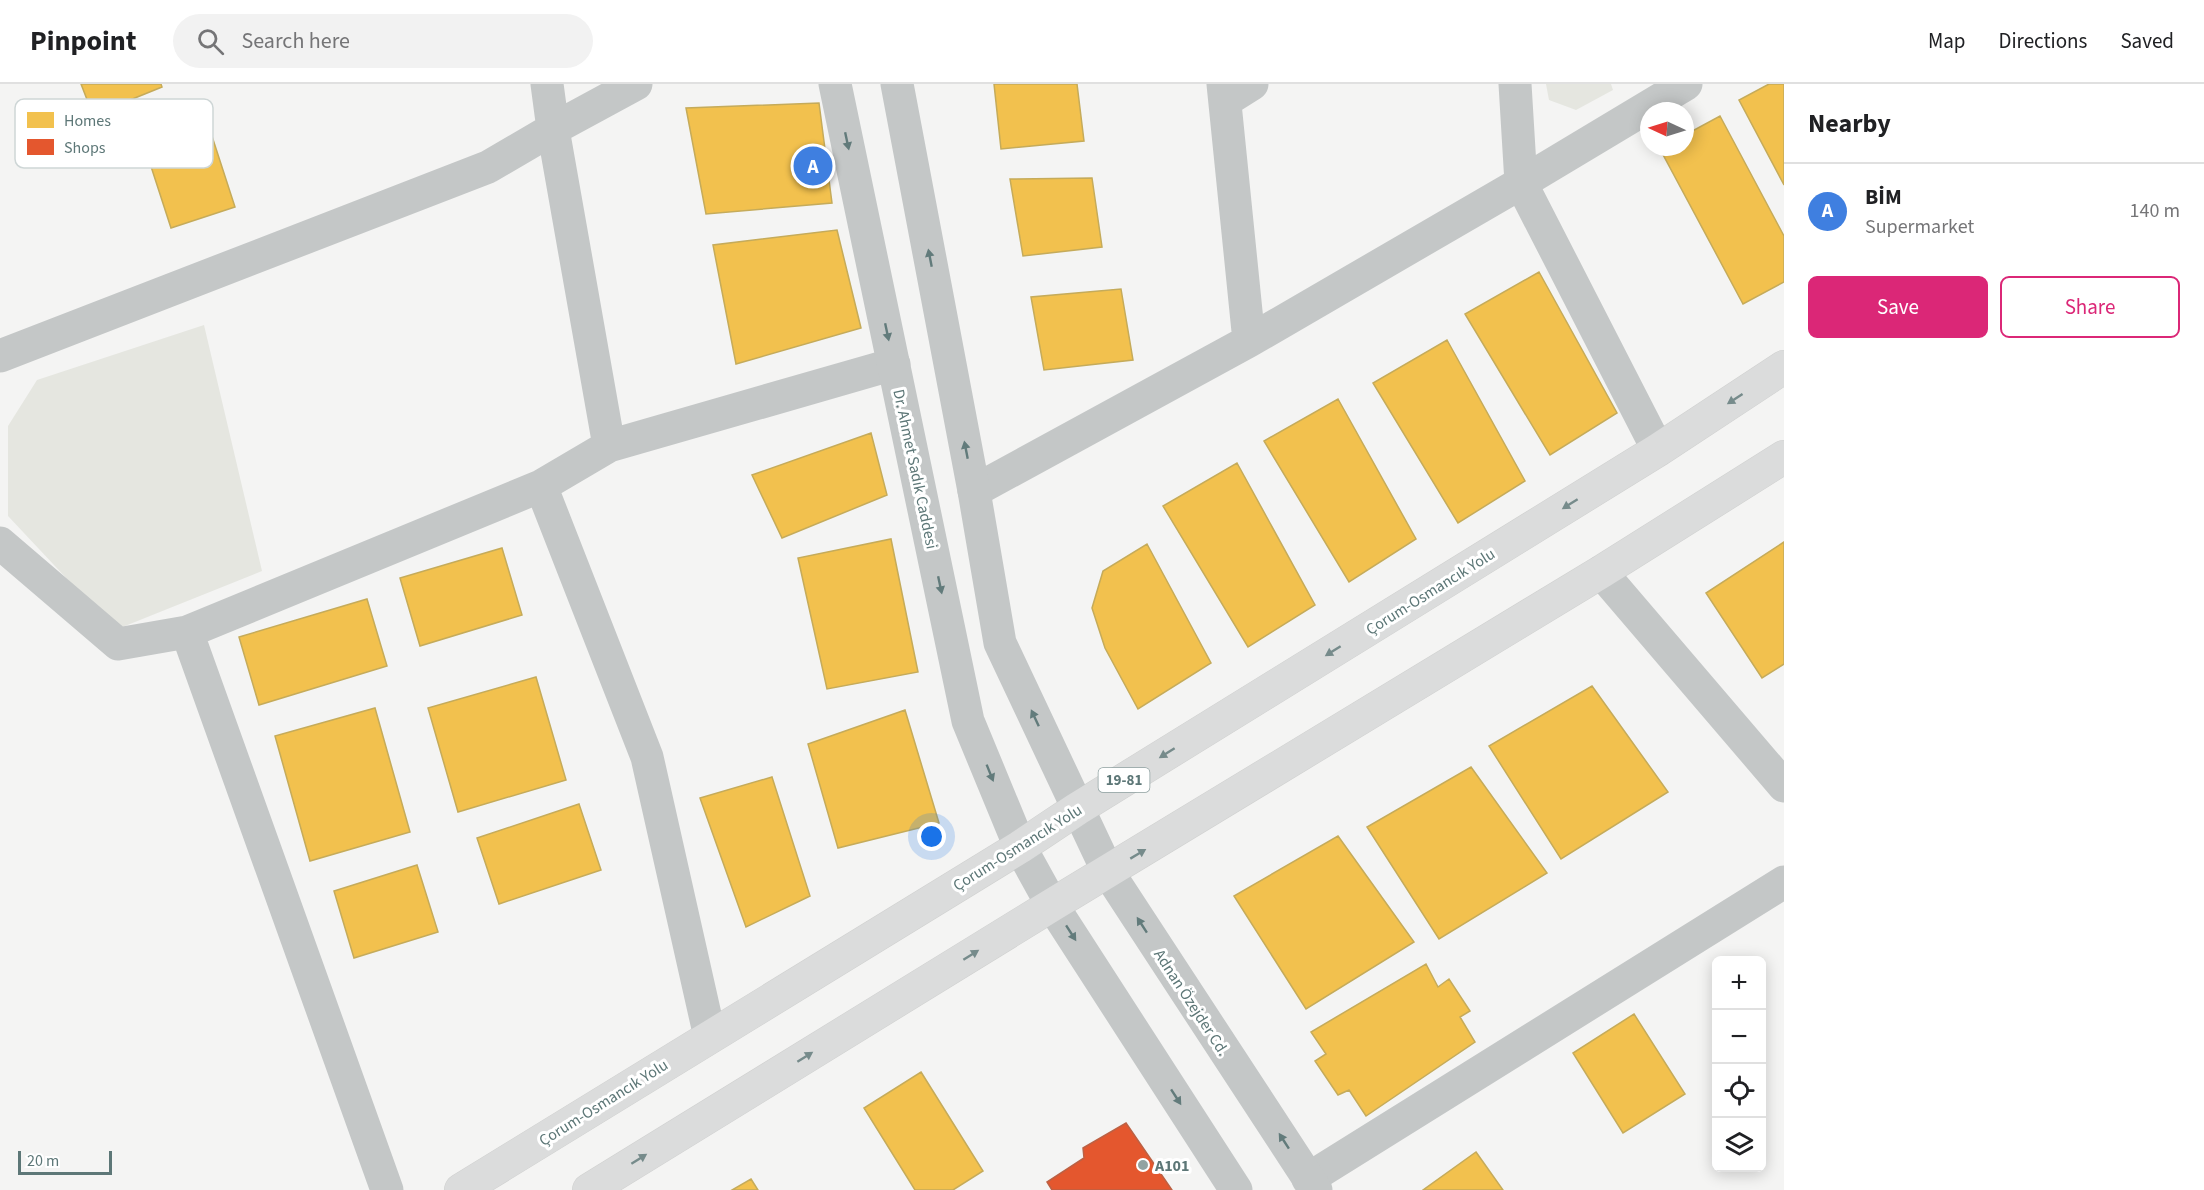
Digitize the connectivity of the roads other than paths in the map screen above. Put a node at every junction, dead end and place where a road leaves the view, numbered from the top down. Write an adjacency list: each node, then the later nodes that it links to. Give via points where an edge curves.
1 (547, 84): 8 (street)
2 (636, 84): 8 (street)
3 (835, 84): 12 (street, Dr. Ahmet Sadık Caddesi, one-way to 12)
4 (897, 84): 18 (street, one-way to 4)
5 (1515, 84): 9 (street)
6 (1686, 84): 9 (street)
7 (1234, 90): 10 (street)
8 (553, 129): 11 (street, via 488,167); 14 (street)
9 (1521, 183): 10 (street); 15 (street)
10 (1249, 341): 18 (street)
11 (0, 356)
12 (894, 364): 14 (street); 24 (street, Dr. Ahmet Sadık Caddesi, one-way to 24, via 968,721)
13 (1784, 367): 15 (highway, Çorum-Osmancık Yolu / 19-81, one-way to 15)
14 (609, 446): 17 (street)
15 (1658, 450): 23 (highway, Çorum-Osmancık Yolu / 19-81, one-way to 23)
16 (1784, 457): 20 (highway)
17 (541, 486): 21 (street); 28 (street, via 647,757)
18 (974, 491): 23 (street, one-way to 18, via 1000,643)
19 (0, 543): 21 (street, via 118,644)
20 (1601, 572): 22 (street); 25 (highway, one-way to 20)
21 (187, 632): 30 (street)
22 (1784, 786)
23 (1077, 809): 24 (highway, Çorum-Osmancık Yolu / 19-81); 25 (street, Adnan Özejder Cd.)
24 (1020, 847): 27 (street); 28 (highway, Çorum-Osmancık Yolu / 19-81)
25 (1108, 872): 27 (highway); 29 (street, Adnan Özejder Cd., one-way to 25)
26 (1784, 882): 29 (street)
27 (1052, 905): 32 (highway, one-way to 27); 33 (street, one-way to 33)
28 (710, 1037): 31 (highway, Çorum-Osmancık Yolu / 19-81)
29 (1312, 1185)
30 (387, 1190)
31 (461, 1190)
32 (589, 1190)
33 (1236, 1190)

